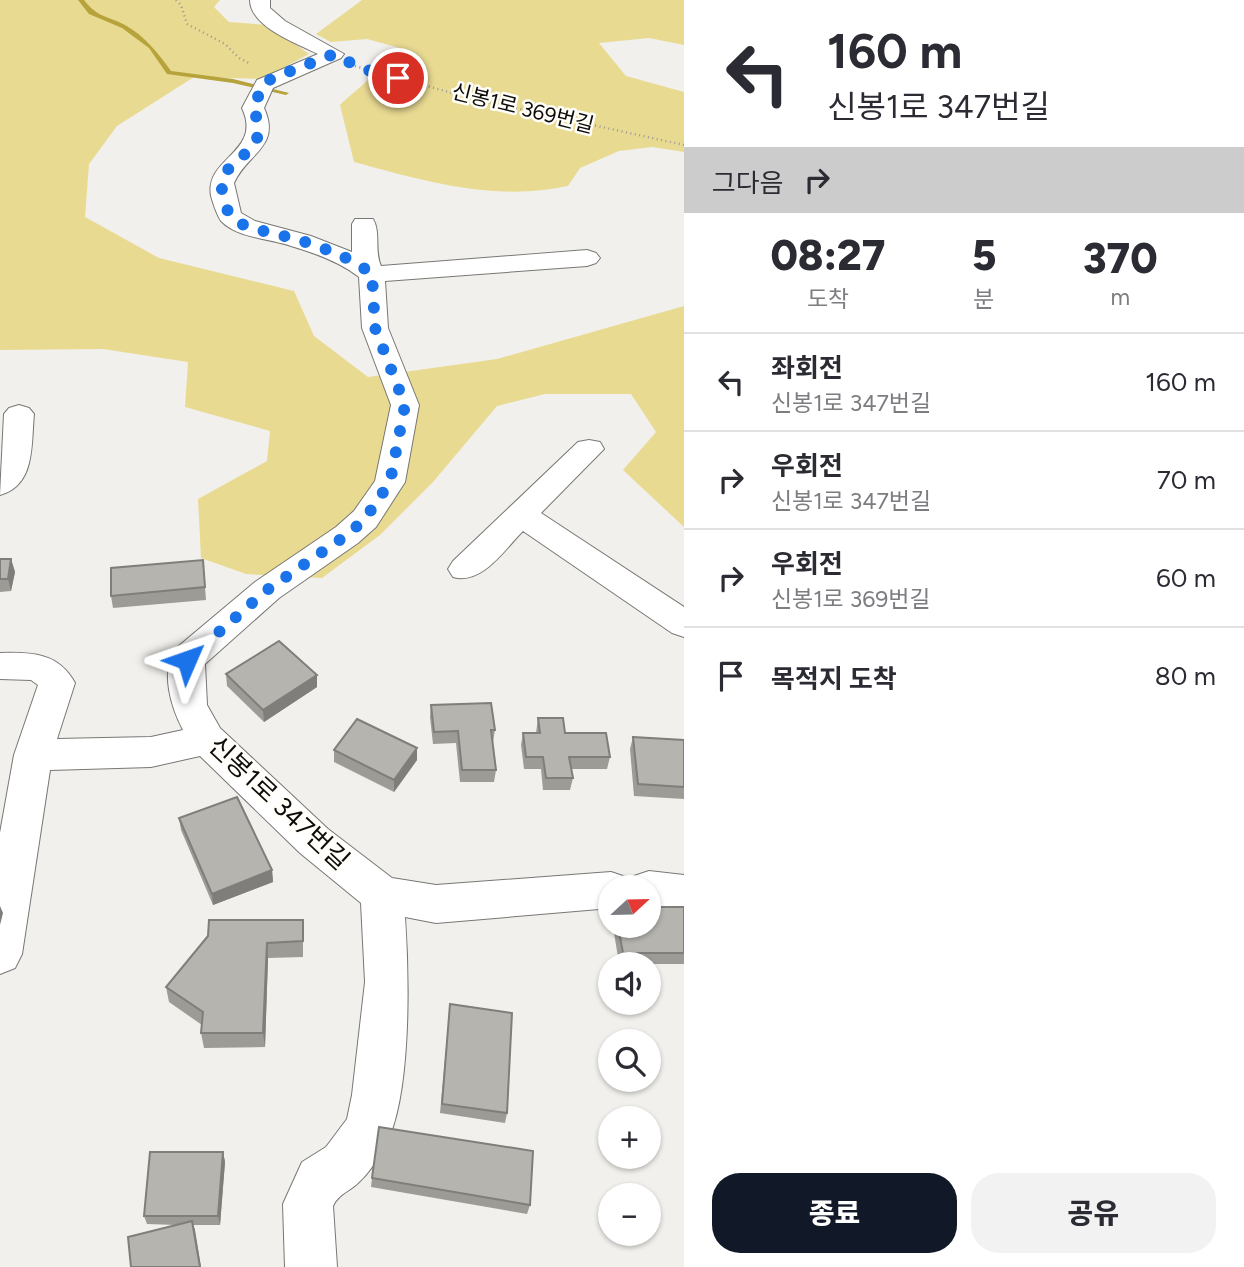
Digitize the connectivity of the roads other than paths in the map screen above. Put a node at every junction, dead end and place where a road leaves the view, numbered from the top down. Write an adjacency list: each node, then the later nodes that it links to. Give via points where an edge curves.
1 (261, 0): 4 (street, via 259,9 270,20 334,54 264,87 253,108 259,132 255,143 222,183 231,217 356,262)
2 (364, 224): 4 (street, via 364,256)
3 (587, 258): 4 (street)
4 (372, 274): 12 (street, 신봉1로 347번길, via 375,328 405,405 390,482 365,519 347,535 267,590 187,660 189,706)
5 (19, 414): 7 (street, via 14,470)
6 (589, 449): 8 (street)
7 (0, 485)
8 (521, 514): 9 (street); 10 (street)
9 (465, 569)
10 (684, 624)
11 (0, 666): 13 (street, via 39,666 51,672 57,684)
12 (207, 739): 13 (street, via 151,752); 17 (street, 신봉1로 347번길, via 314,841)
13 (33, 755): 18 (street)
14 (662, 890): 16 (street)
15 (598, 891): 17 (street, 신봉1로 347번길, via 436,904)
16 (684, 893)
17 (382, 895): 19 (street, via 387,982 376,1096 368,1130 343,1164 320,1180 308,1205)
18 (0, 954)
19 (312, 1267)

